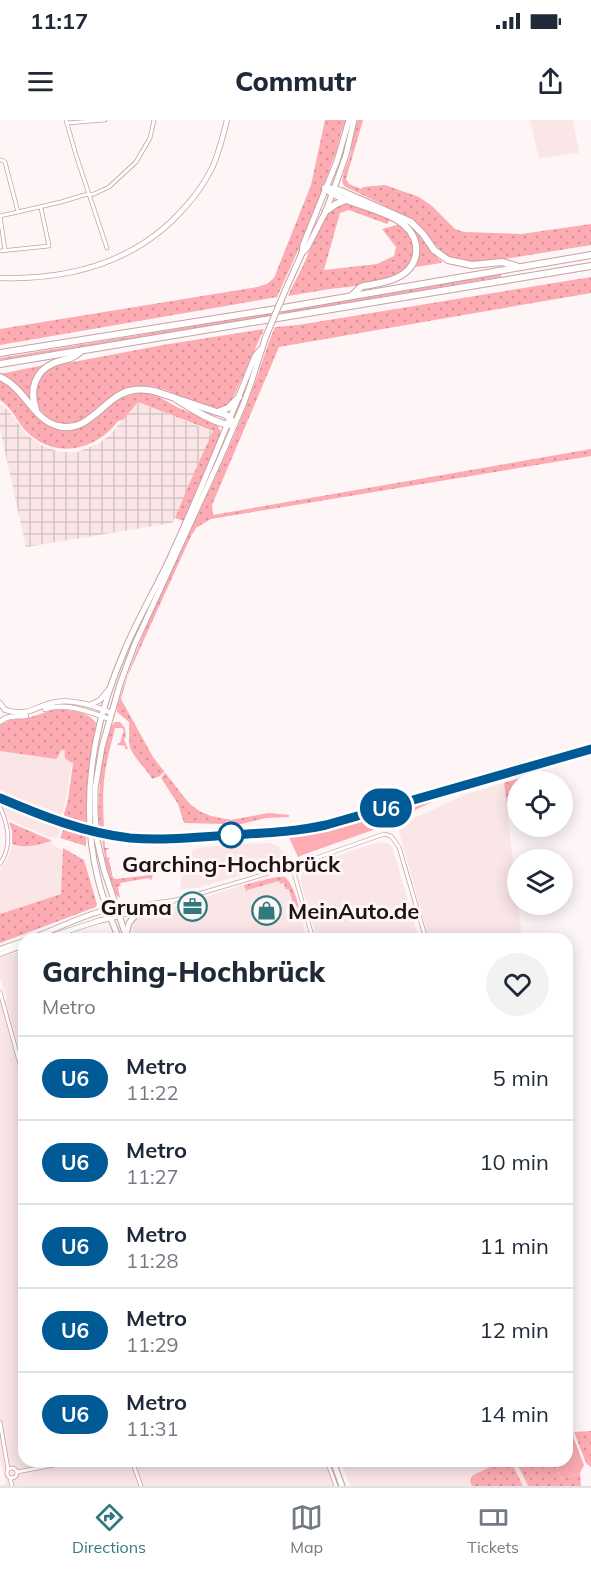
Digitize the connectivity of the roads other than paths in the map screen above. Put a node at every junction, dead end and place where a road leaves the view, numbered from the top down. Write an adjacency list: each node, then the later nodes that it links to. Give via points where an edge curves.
1 (105, 120): 5 (street)
2 (227, 120): 23 (street, via 205,180 177,217 134,250 97,266 53,275)
3 (349, 120): 8 (main road)
4 (354, 120): 9 (main road)
5 (66, 121): 10 (street)
6 (153, 121): 10 (street, via 150,138 136,162 115,182)
7 (0, 160): 14 (street, via 5,162)
8 (325, 188): 9 (highway); 19 (main road)
9 (333, 191): 11 (highway); 13 (main road); 22 (highway, via 411,222 434,250 448,260 472,265 502,262)
10 (88, 194): 12 (street); 16 (street)
11 (347, 200): 13 (highway); 24 (highway, via 405,225 416,249 414,262 403,275 362,287)
12 (40, 207): 14 (street); 17 (street, via 49,246)
13 (326, 211): 19 (main road)
14 (18, 212): 15 (street)
15 (0, 216): 17 (street)
16 (107, 248)
17 (5, 250): 18 (street)
18 (0, 251)
19 (302, 253): 25 (main road, bridge)
20 (591, 255): 22 (highway)
21 (591, 266): 26 (highway)
22 (519, 267): 24 (highway)
23 (0, 279)
24 (351, 297): 27 (highway)
25 (261, 348): 30 (main road); 34 (main road, via 251,383)
26 (81, 351): 28 (highway); 33 (highway, via 38,375 33,396)
27 (0, 353)
28 (0, 364)
29 (0, 377): 33 (highway, via 18,389)
30 (239, 397): 32 (highway); 34 (main road)
31 (176, 399): 32 (highway); 33 (highway, via 146,389 130,391 90,419 69,428 53,425); 34 (highway, via 193,410)
32 (218, 412): 34 (highway)
33 (39, 415)
34 (231, 423): 35 (main road)
35 (186, 526): 36 (main road, via 125,649); 41 (main road, via 134,646)
36 (111, 687): 38 (street); 40 (main road)
37 (0, 704): 39 (street)
38 (90, 705): 39 (street, via 64,702 26,713); 40 (street)
39 (5, 710): 42 (street)
40 (103, 713): 41 (street); 42 (street, via 64,706); 48 (main road, via 94,746 88,813 94,863)
41 (111, 716): 47 (main road, via 98,768 95,813 101,859)
42 (2, 720)
43 (0, 807): 44 (street, via 8,836 8,848)
44 (0, 864)
45 (292, 866): 46 (street); 57 (street); 58 (street, via 384,834 391,836 399,848)
46 (174, 901): 47 (street); 49 (street)
47 (116, 908): 48 (street); 50 (main road)
48 (108, 910): 51 (main road); 52 (street, via 80,917)
49 (138, 912): 50 (street); 56 (main road, via 129,922)
50 (119, 916): 51 (street); 55 (main road)
51 (111, 918): 53 (street); 54 (main road)
52 (49, 932)
53 (62, 933)
54 (117, 933)
55 (124, 933)
56 (127, 933)
57 (311, 933)
58 (424, 933)
59 (18, 945): 60 (street)
60 (0, 951)
61 (0, 992): 62 (street)
62 (18, 1056)
63 (0, 1422): 68 (street)
64 (43, 1467): 69 (street)
65 (134, 1467): 72 (street)
66 (329, 1467): 73 (street)
67 (335, 1467): 74 (main road)
68 (8, 1469): 69 (street); 70 (street)
69 (17, 1472): 70 (street)
70 (10, 1478): 71 (street)
71 (12, 1486)
72 (141, 1486)
73 (336, 1486)
74 (342, 1486)

